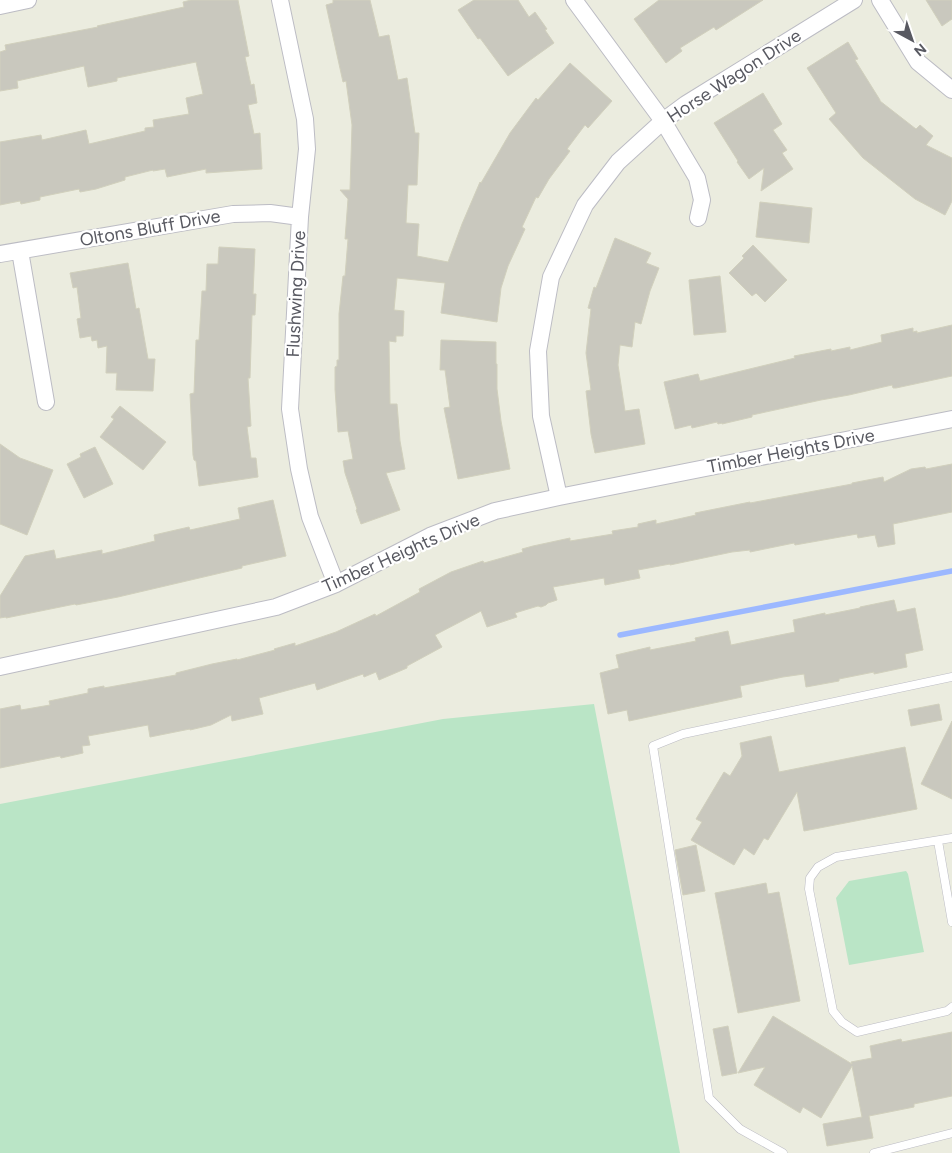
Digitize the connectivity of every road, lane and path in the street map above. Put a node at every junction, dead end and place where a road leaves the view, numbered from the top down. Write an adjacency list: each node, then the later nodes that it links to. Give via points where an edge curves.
1 (28, 0): 6 (street)
2 (280, 0): 9 (street, Flushwing Drive, via 305,119 306,149)
3 (574, 0): 8 (street)
4 (854, 0): 8 (street, Horse Wagon Drive)
5 (880, 0): 7 (street, via 918,62)
6 (0, 6)
7 (952, 90)
8 (663, 121): 10 (street, via 697,178 702,200); 15 (street, Horse Wagon Drive, via 618,162 585,205 552,277 538,351 541,416)
9 (300, 217): 11 (street, Oltons Bluff Drive, via 270,213 233,214); 16 (street, Flushwing Drive, via 290,409 310,517)
10 (698, 218)
11 (20, 251): 12 (street, Oltons Bluff Drive); 13 (street)
12 (0, 254)
13 (46, 402)
14 (952, 419): 15 (street, Timber Heights Drive)
15 (559, 497): 16 (street, Timber Heights Drive, via 495,511 430,536)
16 (336, 584): 17 (street, Timber Heights Drive, via 276,607)
17 (0, 667)
18 (952, 678): 24 (lane, via 683,734 653,746 709,1098 740,1129)
19 (952, 838): 20 (lane)
20 (938, 841): 21 (lane); 22 (lane, via 836,858 818,867 810,878 808,889 833,1011 842,1022 857,1032)
21 (952, 922)
22 (952, 1008)
23 (952, 1133): 25 (lane)
24 (783, 1153)
25 (874, 1153)

